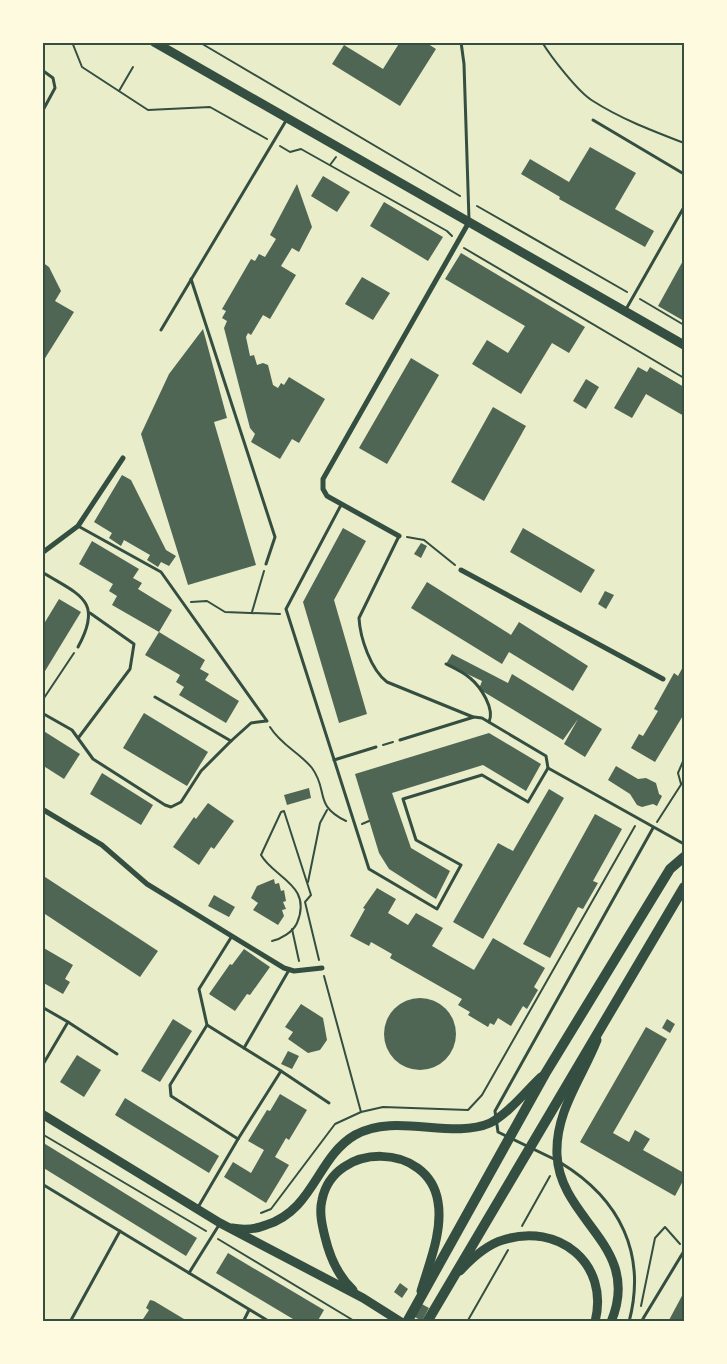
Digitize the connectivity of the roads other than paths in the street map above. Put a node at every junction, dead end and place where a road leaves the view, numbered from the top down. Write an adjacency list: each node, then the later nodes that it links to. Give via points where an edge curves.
1 (154, 42): 5 (main road)
2 (460, 42): 9 (lane, via 464,64)
3 (42, 70): 4 (lane, via 53,78 55,88)
4 (42, 112)
5 (287, 118): 9 (main road); 10 (lane)
6 (593, 120): 7 (lane)
7 (684, 174)
8 (684, 207): 11 (lane)
9 (469, 221): 11 (main road); 15 (street, via 323,479 327,496)
10 (191, 279): 12 (lane); 19 (lane, via 274,537)
11 (625, 311): 13 (main road)
12 (162, 330)
13 (684, 345)
14 (123, 458): 16 (street)
15 (341, 505): 17 (street); 34 (lane, via 286,609)
16 (78, 526): 18 (street); 32 (lane, via 161,572 267,721 251,723)
17 (399, 536): 28 (lane, via 359,618 374,667 387,682)
18 (42, 553)
19 (266, 564)
20 (461, 570): 25 (street)
21 (42, 572): 22 (lane, via 82,597)
22 (90, 613): 23 (lane, via 87,630); 30 (lane, via 134,644 130,669)
23 (78, 647)
24 (446, 664): 29 (lane, via 476,684 491,709)
25 (663, 679)
26 (155, 697): 32 (lane)
27 (42, 713): 30 (lane)
28 (474, 717): 29 (lane); 31 (lane)
29 (489, 722): 35 (lane, via 546,756)
30 (79, 737): 32 (lane, via 93,759 171,807 181,802 201,771)
31 (400, 740)
32 (230, 741)
33 (376, 747): 34 (lane)
34 (334, 760): 35 (lane, via 368,869 437,909 461,865 416,840 403,800 482,775 528,802)
35 (548, 768): 37 (lane)
36 (42, 810): 41 (street, via 102,845 147,884)
37 (653, 828): 38 (lane); 56 (lane, via 495,1111 498,1132)
38 (684, 844)
39 (684, 857): 52 (main road, via 670,870)
40 (684, 887): 47 (main road)
41 (232, 936): 43 (street); 46 (lane, via 199,989)
42 (322, 968): 43 (street)
43 (289, 970): 48 (lane)
44 (42, 1007): 45 (lane)
45 (68, 1022): 49 (lane); 50 (lane)
46 (207, 1025): 48 (lane); 55 (lane, via 170,1085 171,1096)
47 (602, 1030): 56 (main road, via 564,1109 558,1133); 66 (main road)
48 (244, 1048): 51 (lane)
49 (117, 1054)
50 (42, 1066)
51 (281, 1071): 53 (lane); 55 (lane)
52 (546, 1074): 59 (main road, via 490,1123 452,1128 384,1126 362,1132 344,1144 294,1211 280,1220 252,1228 238,1229); 64 (main road)
53 (329, 1103)
54 (42, 1114): 58 (main road)
55 (238, 1139): 58 (lane)
56 (558, 1161): 73 (main road, via 566,1189 604,1246 617,1272 619,1296); 74 (lane, via 580,1174 609,1203 626,1236 633,1253 635,1272 634,1303)
57 (42, 1184): 60 (lane)
58 (197, 1209): 59 (main road)
59 (223, 1224): 62 (lane, via 212,1235); 63 (main road)
60 (120, 1231): 62 (lane); 67 (lane)
61 (684, 1251): 75 (lane)
62 (189, 1273): 65 (lane)
63 (363, 1298): 64 (main road, via 340,1276 328,1250 321,1213 322,1198 337,1174 348,1165 372,1156 388,1156 418,1168 436,1193 439,1215 436,1238); 70 (main road)
64 (418, 1304): 71 (main road)
65 (249, 1310): 68 (lane); 69 (lane)
66 (430, 1317): 72 (main road, via 459,1272 479,1253 502,1240 537,1235 564,1244 588,1266 598,1298)
67 (70, 1322)
68 (243, 1322)
69 (270, 1322)
70 (401, 1322)
71 (407, 1322)
72 (594, 1322)
73 (611, 1322)
74 (629, 1322)
75 (641, 1322)

